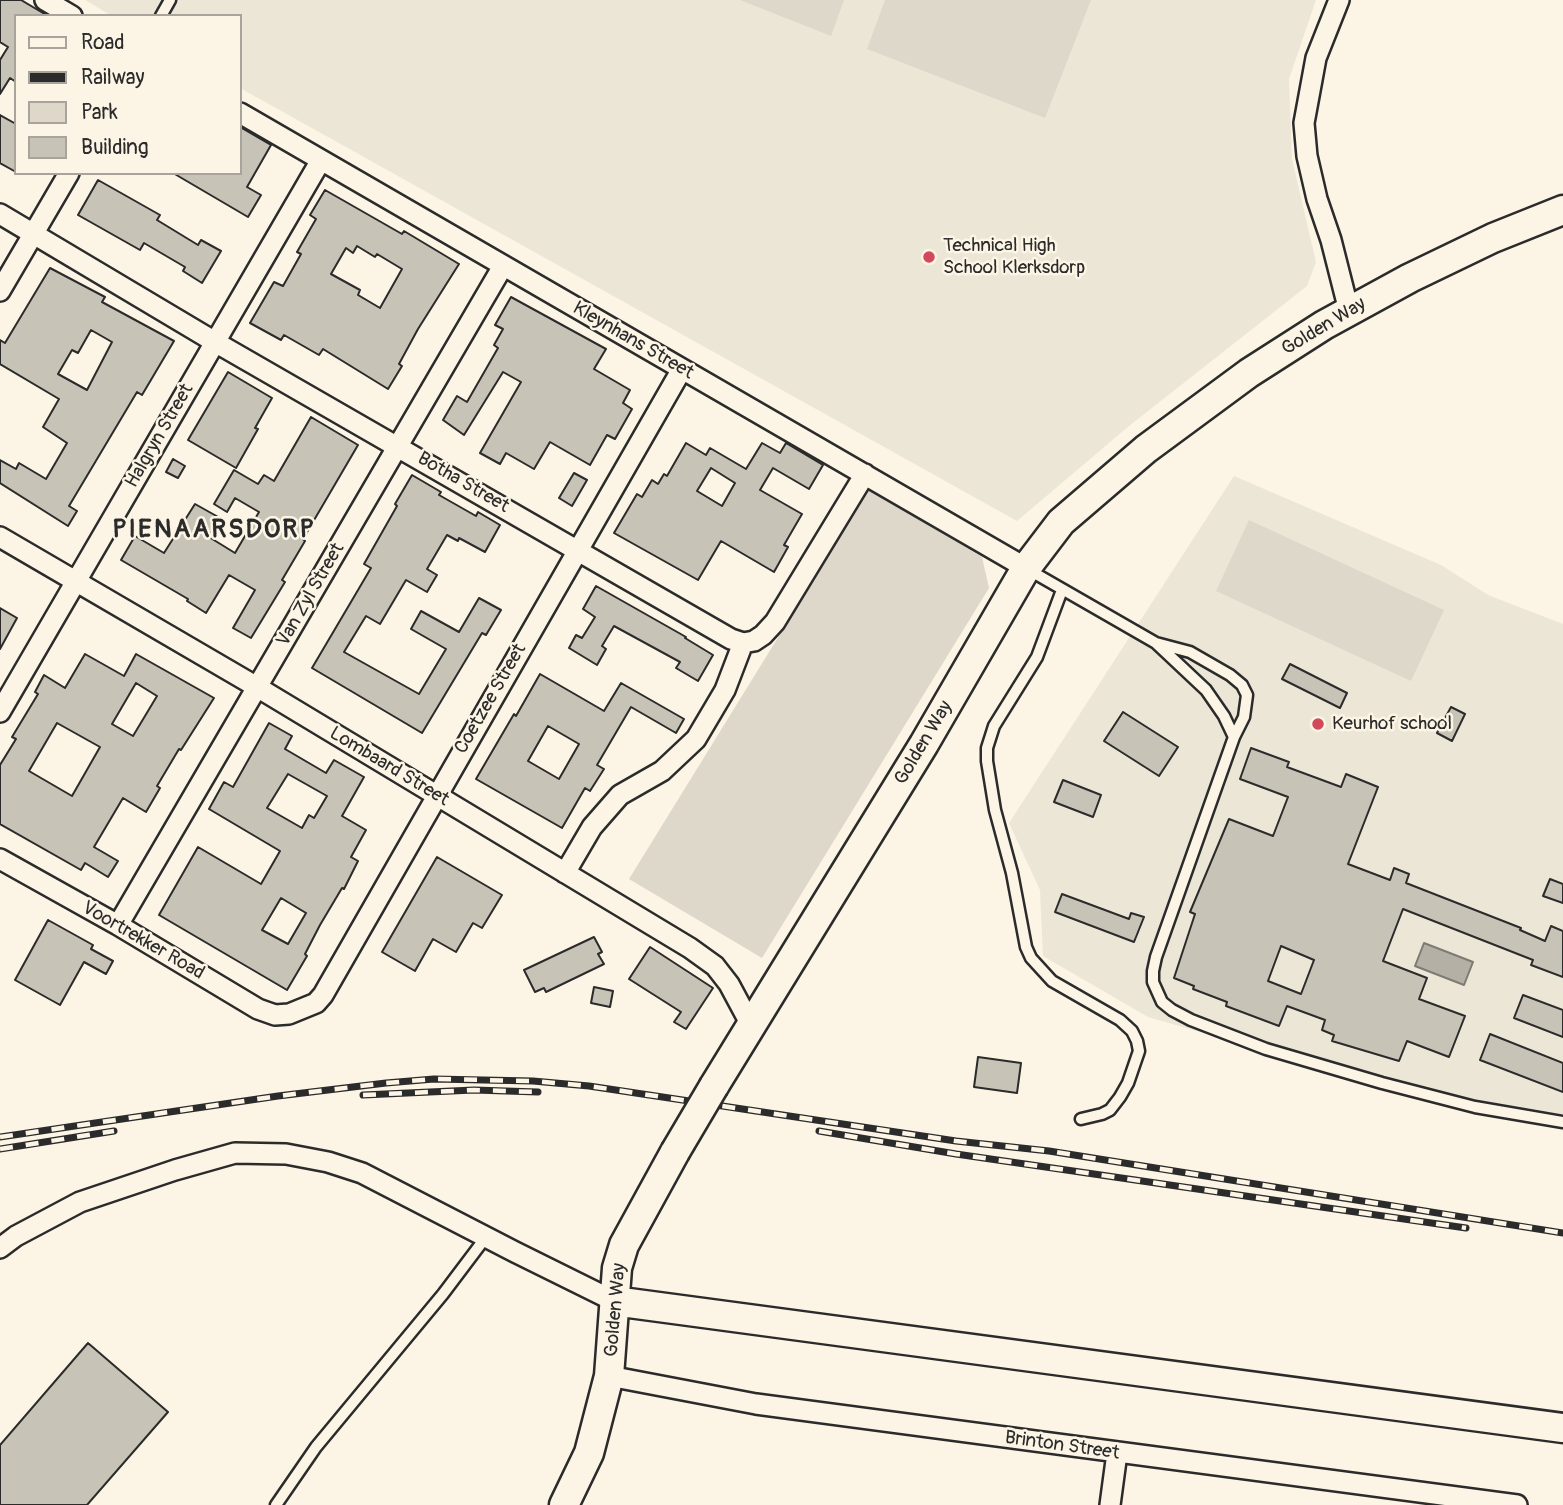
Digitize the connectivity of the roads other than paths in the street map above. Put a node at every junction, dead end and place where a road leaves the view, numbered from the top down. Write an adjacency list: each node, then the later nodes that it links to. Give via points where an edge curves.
1 (45, 0): 3 (street)
2 (1339, 0): 12 (street, via 1316,58 1304,123 1317,198)
3 (69, 14)
4 (242, 114): 5 (street, Kleynhans Street)
5 (321, 160): 10 (street, Kleynhans Street); 13 (street, Halgryn Street)
6 (68, 175): 9 (street)
7 (1563, 210): 12 (street, Golden Way, via 1493,238)
8 (0, 214): 9 (street, Botha Street)
9 (34, 233): 11 (street); 13 (street, Botha Street)
10 (503, 266): 14 (street, Kleynhans Street); 15 (street, Van Zyl Street)
11 (0, 291)
12 (1349, 311): 19 (street, Golden Way, via 1249,373 1146,449 1061,522)
13 (215, 342): 15 (street, Botha Street); 20 (street, Halgryn Street)
14 (682, 369): 16 (street, Kleynhans Street); 18 (street, Coetzee Street)
15 (398, 446): 18 (street, Botha Street); 24 (street, Van Zyl Street)
16 (865, 474): 19 (street, Kleynhans Street); 22 (street, via 775,622 764,635)
17 (0, 537): 20 (street, Lombaard Street)
18 (578, 549): 22 (street, Botha Street); 27 (street, Coetzee Street)
19 (1026, 568): 21 (lane); 32 (street, Golden Way)
20 (76, 581): 24 (street, Lombaard Street); 25 (street, Halgryn Street)
21 (1062, 590): 23 (lane); 33 (lane, via 1037,657 994,726 987,761 1031,958 1052,981 1120,1020 1138,1041 1139,1051 1120,1097 1110,1110)
22 (743, 643): 29 (street, via 724,690 696,739 662,771 620,795 592,827)
23 (1156, 643): 26 (lane, via 1206,690); 26 (lane, via 1190,652 1242,685 1247,704)
24 (257, 687): 27 (street, Lombaard Street); 30 (street, Van Zyl Street)
25 (0, 712)
26 (1234, 737): 34 (lane, via 1156,957 1153,982 1162,1002 1191,1020 1266,1049 1475,1107)
27 (436, 795): 29 (street, Lombaard Street); 31 (street, Coetzee Street, via 323,995 316,1003)
28 (0, 859): 30 (street, Voortrekker Road)
29 (565, 873): 32 (street, Lombaard Street, via 715,966)
30 (118, 925): 31 (street, Voortrekker Road, via 258,1009)
31 (289, 1014)
32 (751, 1025): 37 (street, Golden Way, bridge, via 624,1245)
33 (1081, 1119)
34 (1563, 1122)
35 (486, 1237): 36 (street, via 362,1173 286,1154 235,1153 80,1202); 37 (street); 41 (lane, via 316,1447)
36 (0, 1248)
37 (614, 1301): 38 (street, Golden Way); 39 (street)
38 (609, 1376): 40 (street, Brinton Street, via 756,1404); 42 (street, Golden Way, via 589,1452)
39 (1563, 1428)
40 (1117, 1454): 43 (street); 44 (street, Brinton Street)
41 (276, 1505)
42 (564, 1505)
43 (1110, 1505)
44 (1517, 1505)

